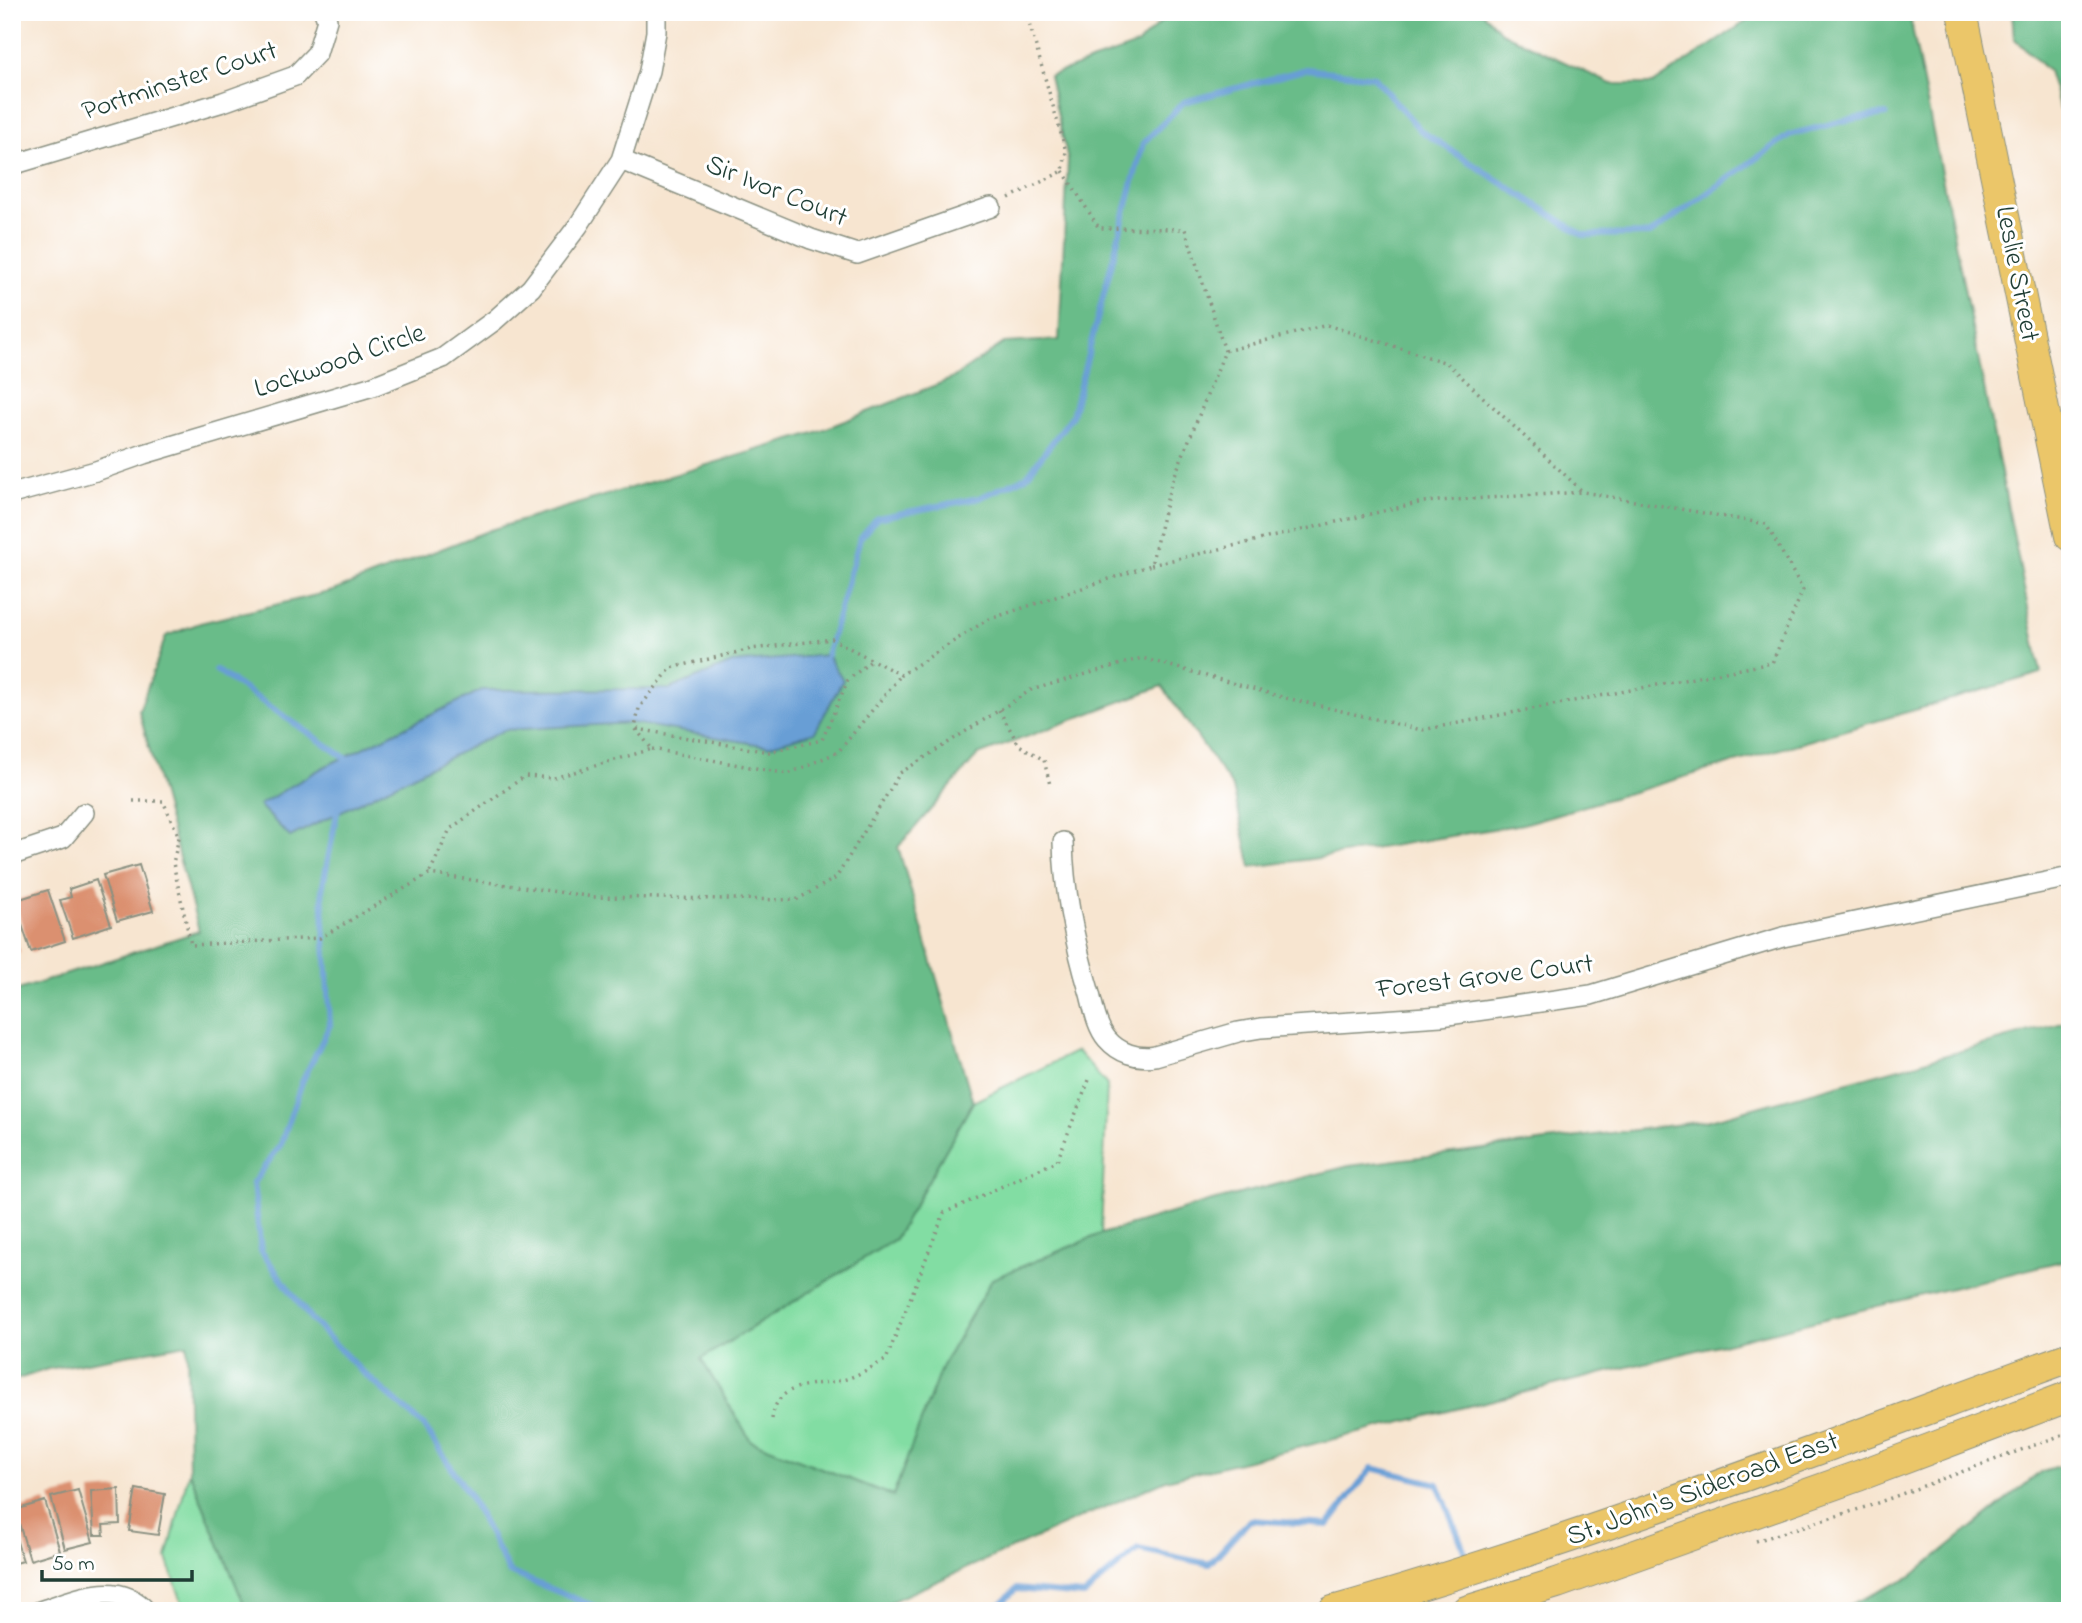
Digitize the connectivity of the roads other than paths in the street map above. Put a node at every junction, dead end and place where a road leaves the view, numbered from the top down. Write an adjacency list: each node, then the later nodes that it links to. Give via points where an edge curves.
1 (324, 12): 5 (street, Portminster Court, via 327,20 317,53 295,76)
2 (656, 12): 4 (street, Lockwood Circle, via 649,71)
3 (1962, 12): 8 (main road, Leslie Street)
4 (621, 160): 6 (street, Sir Ivor Court, via 857,254); 7 (street, Lockwood Circle, via 531,288 443,358 373,386)
5 (12, 165)
6 (991, 206)
7 (12, 494)
8 (2070, 536)
9 (84, 813): 11 (street, via 63,838)
10 (1063, 842): 12 (street, Forest Grove Court, via 1074,942 1099,1025 1114,1046 1143,1057 1261,1028 1441,1016 1591,995 1783,937)
11 (12, 855)
12 (2070, 877)
13 (2070, 1357): 17 (main road, St. John's Sideroad East, via 1621,1521)
14 (2070, 1396): 18 (main road, St. John's Sideroad East, via 1858,1476)
15 (40, 1611): 16 (street, via 103,1592 126,1595)
16 (146, 1611)
17 (1333, 1611)
18 (1466, 1611)

